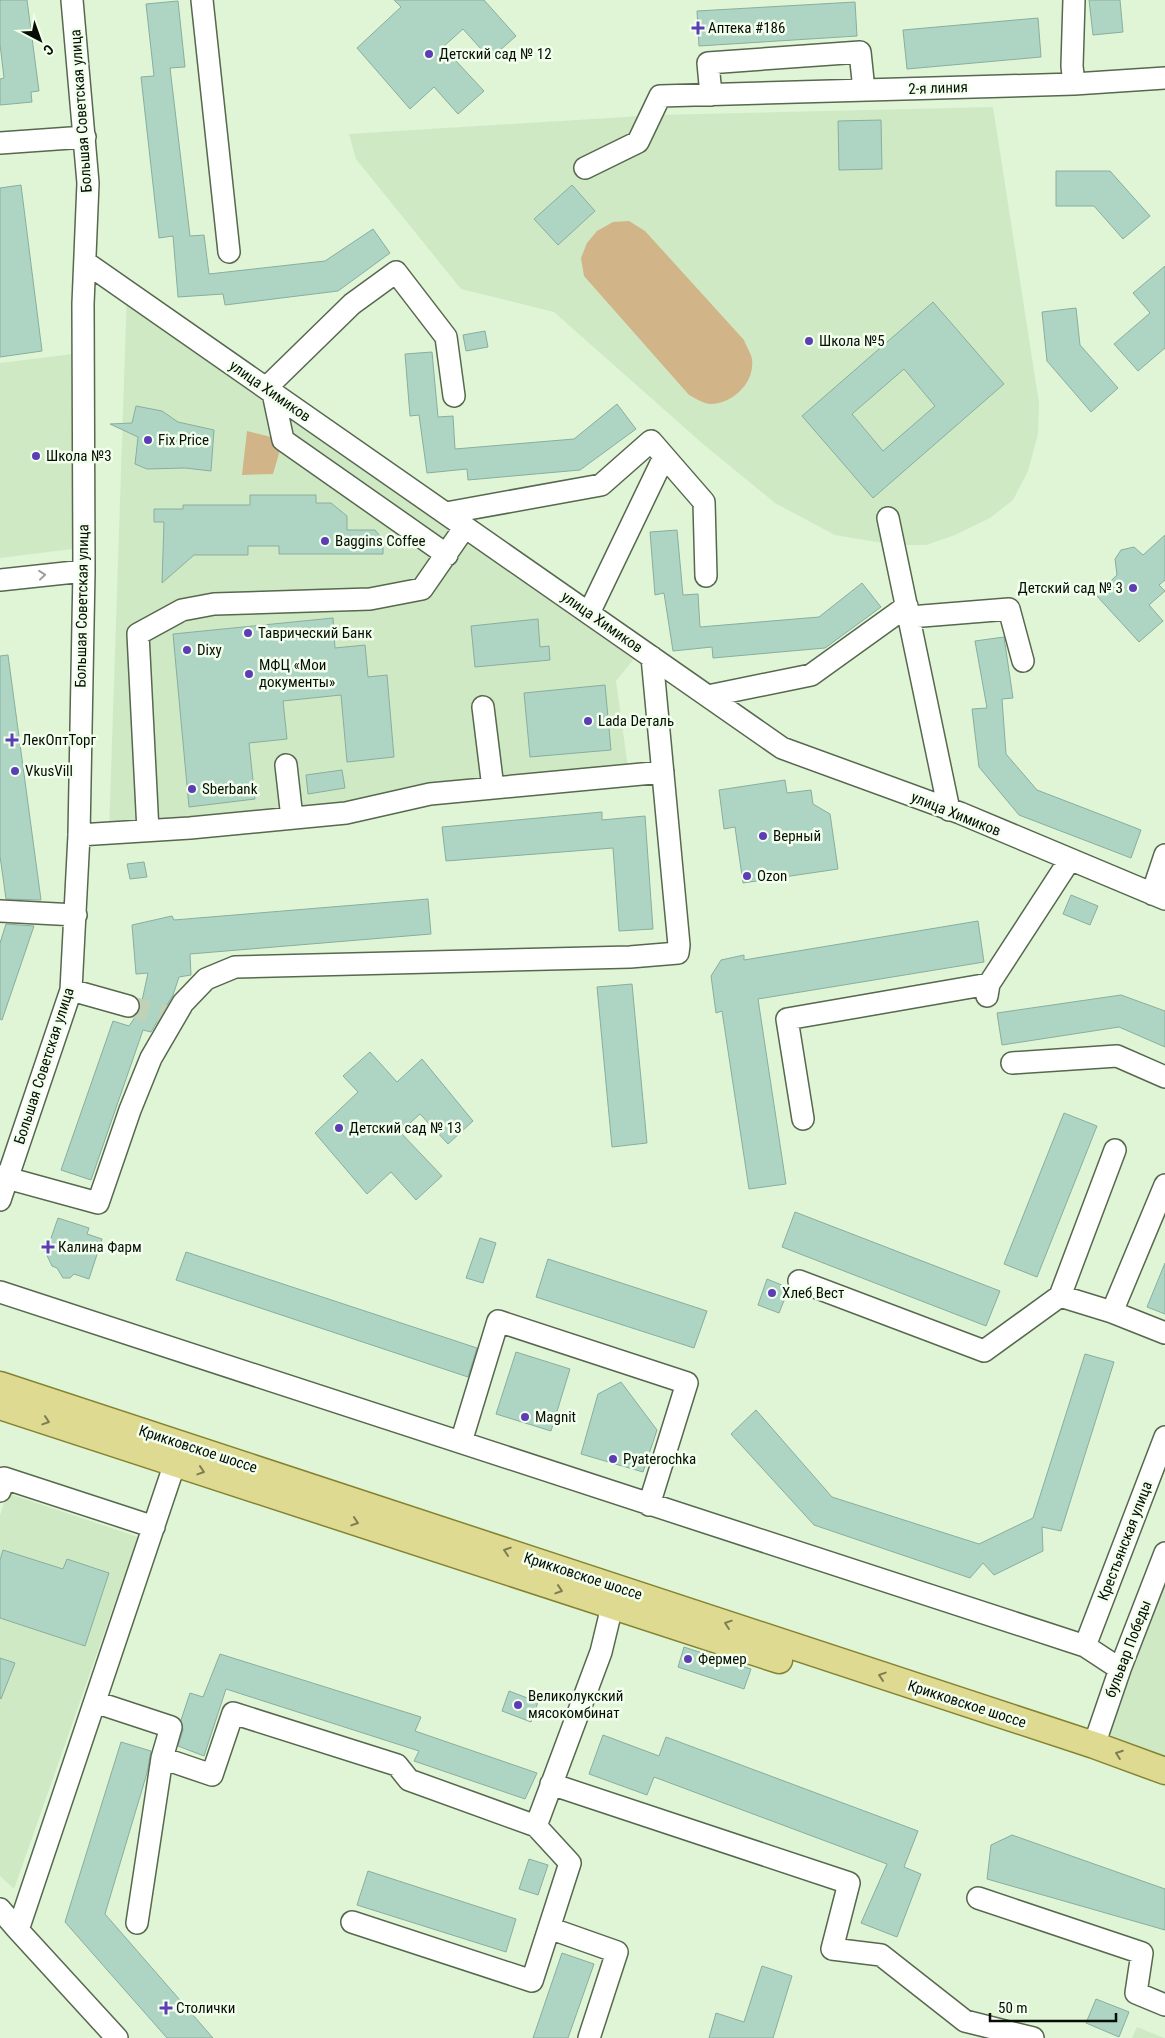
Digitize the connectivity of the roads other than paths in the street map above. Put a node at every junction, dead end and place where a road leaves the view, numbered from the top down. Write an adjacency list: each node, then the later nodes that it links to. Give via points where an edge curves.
1 (72, 0): 8 (street, Большая Советская улица)
2 (202, 0): 11 (street)
3 (1074, 0): 5 (street)
4 (1165, 78): 5 (street, 2-я линия)
5 (1074, 84): 6 (street, 2-я линия)
6 (864, 90): 7 (street, 2-я линия); 7 (street, via 860,52 708,63)
7 (711, 95): 10 (street, 2-я линия, via 660,96 638,142)
8 (85, 137): 9 (street); 12 (street, Большая Советская улица, via 88,183)
9 (0, 142)
10 (585, 168)
11 (229, 252)
12 (85, 262): 13 (street, улица Химиков); 20 (street, Большая Советская улица)
13 (269, 391): 14 (street, via 352,304 396,272 446,337); 16 (street, улица Химиков); 19 (street, via 283,440)
14 (454, 396)
15 (664, 456): 16 (street, via 651,441 601,485); 21 (street, via 704,502); 24 (street)
16 (446, 513): 18 (street, улица Химиков)
17 (888, 518): 23 (street)
18 (465, 527): 19 (street); 24 (street, улица Химиков)
19 (447, 555): 34 (street, via 422,589 370,599 214,604 182,610 138,634)
20 (84, 571): 22 (street, one-way to 20); 35 (street, Большая Советская улица)
21 (706, 576)
22 (0, 580)
23 (909, 612): 26 (street, via 1009,609); 27 (street, via 811,675); 32 (street)
24 (589, 613): 25 (street, улица Химиков)
25 (652, 657): 27 (street, улица Химиков); 30 (street)
26 (1023, 661)
27 (708, 696): 32 (street, улица Химиков, via 782,748)
28 (483, 707): 31 (street)
29 (286, 765): 33 (street)
30 (663, 772): 31 (street); 47 (street, via 678,953 235,968 206,979 183,1003 166,1032 151,1058 130,1110 98,1203)
31 (493, 788): 33 (street, via 430,794 346,813)
32 (949, 810): 37 (street, улица Химиков)
33 (292, 818): 34 (street)
34 (148, 831): 35 (street)
35 (79, 835): 40 (street, Большая Советская улица)
36 (1165, 856): 38 (street)
37 (1069, 861): 38 (street, улица Химиков); 45 (street, via 988,990 787,1019)
38 (1159, 896)
39 (0, 910): 40 (street)
40 (76, 915): 41 (street, Большая Советская улица)
41 (71, 990): 42 (street); 47 (street, Большая Советская улица)
42 (128, 1006)
43 (1012, 1063): 44 (street, via 1117,1056)
44 (1165, 1077)
45 (803, 1119)
46 (1115, 1150): 52 (street)
47 (4, 1177): 49 (street, Большая Советская улица)
48 (1165, 1184): 53 (street)
49 (0, 1200)
50 (799, 1281): 52 (street, via 984,1351)
51 (0, 1292): 58 (street)
52 (1060, 1296): 53 (street)
53 (1112, 1312): 54 (street)
54 (1165, 1333)
55 (0, 1385): 59 (main road, Крикковское шоссе)
56 (0, 1406): 59 (main road, one-way to 59)
57 (1165, 1437): 65 (street, Крестьянская улица)
58 (461, 1442): 61 (street); 61 (street, via 498,1321 687,1383)
59 (178, 1453): 62 (street); 64 (main road, Крикковское шоссе)
60 (0, 1490): 62 (street, via 4,1478)
61 (649, 1505): 65 (street)
62 (154, 1526): 67 (street)
63 (1165, 1553): 66 (street, бульвар Победы)
64 (614, 1597): 68 (main road, Крикковское шоссе, one-way to 64); 71 (street, via 601,1652); 72 (main road, via 853,1684)
65 (1085, 1646): 66 (street)
66 (1120, 1669): 68 (street, бульвар Победы)
67 (95, 1702): 69 (street, via 171,1727); 79 (street)
68 (1094, 1745): 70 (main road, Крикковское шоссе, one-way to 68)
69 (162, 1758): 73 (street, via 212,1775 233,1712 397,1765 410,1780); 77 (street)
70 (1165, 1770)
71 (551, 1784): 73 (street); 83 (street, via 849,1883 832,1948 881,1955 965,2021)
72 (1165, 1789)
73 (536, 1826): 78 (street, via 570,1863)
74 (978, 1898): 80 (street, via 1142,1953 1136,1992)
75 (0, 1909): 79 (street)
76 (352, 1922): 78 (street, via 532,1981)
77 (137, 1923)
78 (549, 1928): 82 (street, via 617,1952)
79 (18, 1930): 81 (street)
80 (1165, 2005)
81 (117, 2038)
82 (589, 2038)
83 (1033, 2038)

